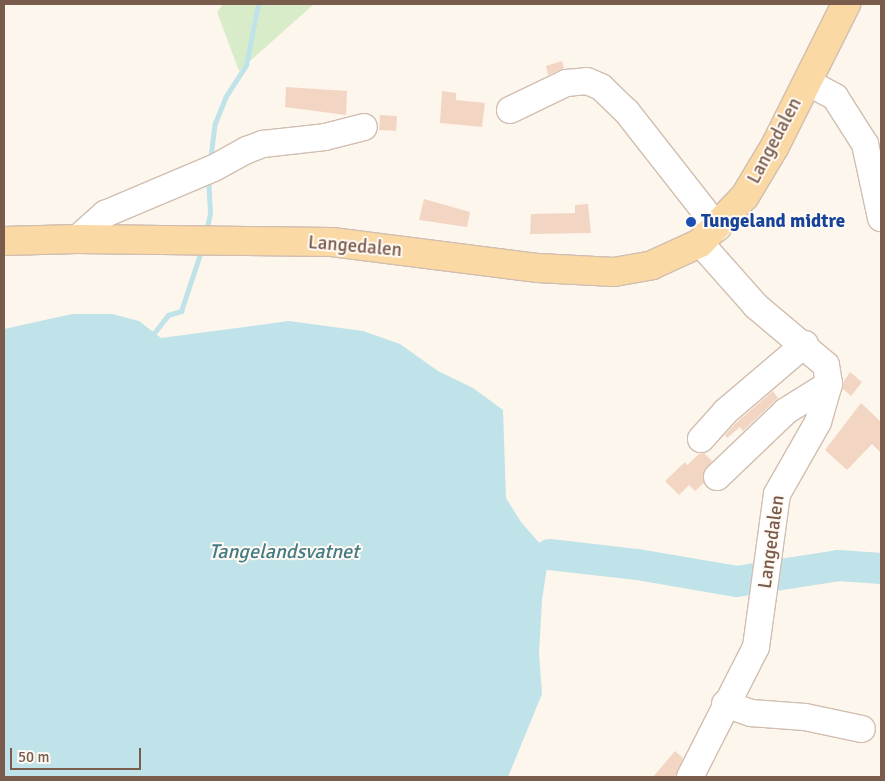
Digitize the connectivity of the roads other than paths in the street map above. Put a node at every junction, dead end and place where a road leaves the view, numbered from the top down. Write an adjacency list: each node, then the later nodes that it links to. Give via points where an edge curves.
1 (846, 4): 2 (main road, Langedalen)
2 (807, 82): 5 (street, Langedalen, via 835,97 865,144); 6 (main road, Langedalen, via 756,179)
3 (510, 110): 6 (street, via 577,80 601,87 627,112)
4 (364, 126): 7 (street, via 325,137 276,142 247,150 214,168 105,214)
5 (881, 218)
6 (709, 235): 7 (main road, Langedalen, via 667,261 636,270 614,272 538,268 332,242); 9 (street, via 756,306)
7 (78, 239): 8 (main road, Langedalen)
8 (4, 241)
9 (804, 344): 10 (street, via 826,365); 11 (street, via 725,412)
10 (829, 384): 12 (street, via 786,411); 13 (street, Langedalen, via 818,422 777,494 756,647)
11 (700, 439)
12 (717, 477)
13 (725, 704): 14 (street, via 751,713 805,717); 15 (street, Langedalen)
14 (862, 729)
15 (690, 777)

